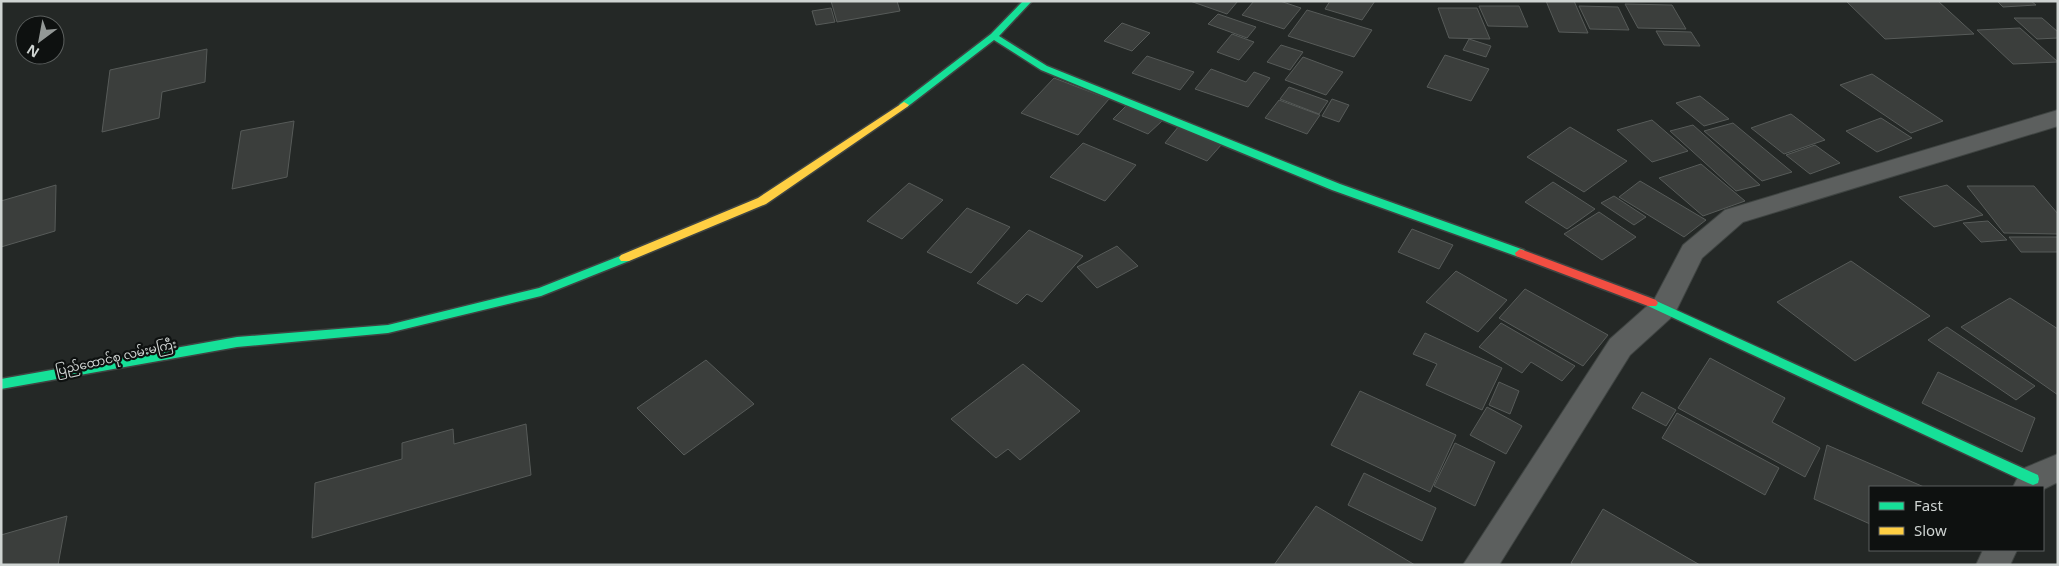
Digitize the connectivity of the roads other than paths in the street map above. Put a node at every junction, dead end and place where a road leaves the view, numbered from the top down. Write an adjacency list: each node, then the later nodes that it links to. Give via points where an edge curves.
1 (1028, 1): 2 (main road)
2 (994, 36): 4 (main road, via 1044,68 1336,188 1422,216); 5 (main road, via 884,120 762,201 631,256 541,292 388,328)
3 (2058, 118): 4 (street, via 1734,216 1692,252)
4 (1664, 307): 8 (main road); 10 (street, via 1620,347)
5 (237, 342): 6 (main road); 7 (main road, ပြည်ထောင်စု လမ်းမကြီး)
6 (1, 384)
7 (39, 389)
8 (2040, 478)
9 (2000, 551): 11 (street)
10 (1480, 565)
11 (1993, 565)

